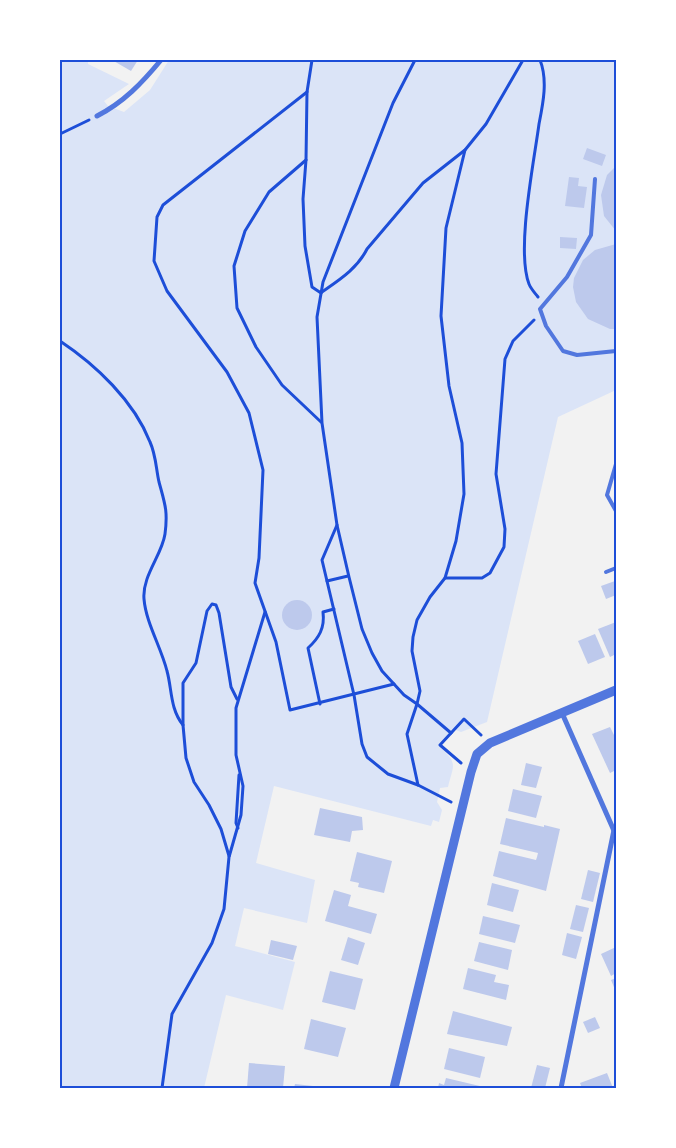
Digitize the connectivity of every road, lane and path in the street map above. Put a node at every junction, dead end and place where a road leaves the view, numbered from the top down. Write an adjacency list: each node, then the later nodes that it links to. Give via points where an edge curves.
1 (161, 60): 7 (street, via 117,106)
2 (312, 60): 6 (path)
3 (415, 60): 12 (path, via 393,103)
4 (523, 60): 9 (path, via 486,124)
5 (540, 60): 13 (path, via 544,69 543,100 527,204 526,258 530,286 540,299)
6 (307, 92): 10 (path); 26 (path, via 163,205 157,217 154,262 167,291 227,372 249,413 263,470 255,583)
7 (97, 116): 8 (path)
8 (60, 134)
9 (465, 150): 12 (path, via 423,183 362,259); 23 (path, via 443,254 441,316 449,386 462,443 464,494 456,541)
10 (306, 160): 12 (path, via 303,200 305,246 312,287); 16 (path, via 269,192 245,231 234,266 237,308 256,347 282,385)
11 (595, 179): 13 (lane, via 591,236 567,277)
12 (321, 293): 16 (path, via 317,317)
13 (540, 308): 15 (lane, via 546,326 563,351 577,355); 23 (path, via 537,318 513,341 505,359 496,474 505,529 504,547 490,573 482,578)
14 (60, 341): 34 (path, via 108,380 150,440 167,506 165,537 144,596 146,612 168,673 178,719)
15 (616, 351)
16 (322, 423): 19 (path)
17 (616, 464): 18 (lane, via 607,495)
18 (616, 511)
19 (337, 525): 22 (path); 24 (path, via 322,560)
20 (616, 568): 21 (lane)
21 (606, 572)
22 (349, 576): 24 (path); 27 (path, via 362,629 372,653)
23 (445, 578): 32 (path, via 416,620 412,651 420,691)
24 (327, 581): 25 (path)
25 (334, 609): 29 (path); 31 (path, via 323,612 324,622 318,638 308,648)
26 (266, 611): 30 (path); 31 (path, via 290,710)
27 (394, 684): 29 (path); 32 (path)
28 (616, 690): 33 (street)
29 (354, 695): 31 (path); 38 (path, via 367,757 388,774)
30 (237, 700): 34 (path, via 231,687 219,613 216,605 212,604 207,611 196,663 183,683); 41 (path, via 236,755 243,786 238,828)
31 (320, 704)
32 (417, 704): 35 (path); 38 (path, via 407,734)
33 (562, 713): 36 (street); 40 (street)
34 (183, 725): 41 (path, via 186,758 194,782 221,829)
35 (451, 733): 36 (path, via 464,718); 37 (path, via 440,745)
36 (490, 743): 37 (street, via 477,754)
37 (471, 772): 39 (street)
38 (418, 785): 39 (path)
39 (463, 807): 43 (street)
40 (615, 832): 44 (street)
41 (229, 857): 42 (path, via 224,909 212,943 172,1014)
42 (162, 1088)
43 (394, 1088)
44 (561, 1088)

